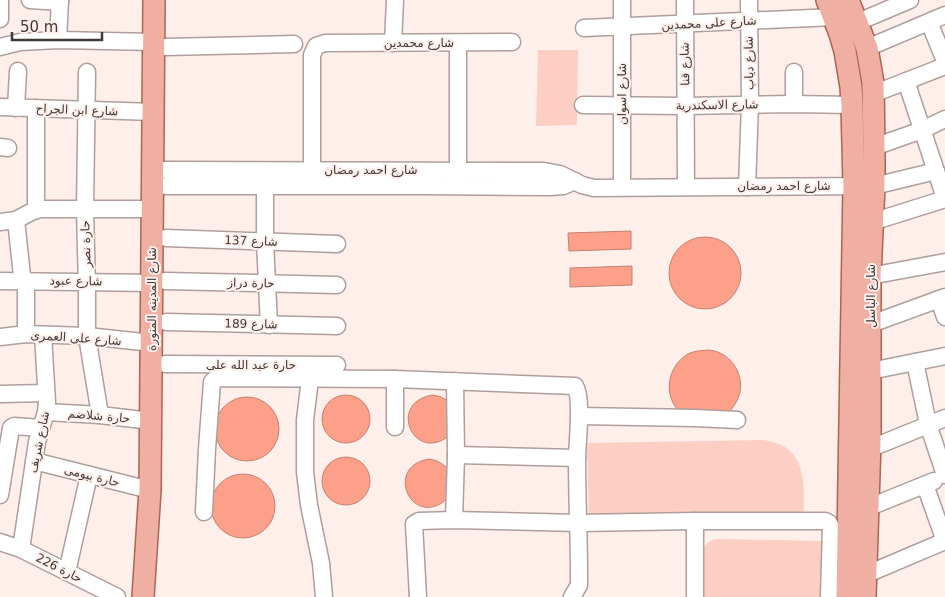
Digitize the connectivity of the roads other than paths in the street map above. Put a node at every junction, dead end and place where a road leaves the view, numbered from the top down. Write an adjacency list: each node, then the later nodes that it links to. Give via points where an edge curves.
1 (0, 0): 14 (street)
2 (30, 0): 11 (street)
3 (154, 0): 25 (main road, شارع المدينه المنورة)
4 (166, 0): 25 (main road, شارع المدينه المنورة)
5 (395, 0): 23 (street)
6 (622, 0): 19 (street, شارع اسوان)
7 (685, 0): 18 (street, شارع قنا)
8 (749, 0): 15 (street, شارع دياب)
9 (848, 0): 16 (main road, شارع الباسل)
10 (910, 0): 16 (street)
11 (60, 1): 21 (street)
12 (830, 9): 15 (street, شارع على محمدين); 40 (main road, شارع الباسل, via 847,60)
13 (945, 15): 17 (street)
14 (0, 19)
15 (749, 21): 18 (street, شارع على محمدين); 36 (street, شارع دياب)
16 (858, 22): 28 (main road, شارع الباسل)
17 (929, 22): 28 (street); 29 (street)
18 (685, 24): 19 (street, شارع على محمدين); 41 (street, شارع قنا)
19 (622, 27): 20 (street, شارع على محمدين); 39 (street, شارع اسوان)
20 (584, 28)
21 (58, 40): 25 (street); 27 (street, via 20,42)
22 (512, 42): 24 (street, شارع محمدين)
23 (393, 43): 24 (street, شارع محمدين); 50 (street, شارع محمدين, via 316,46 312,55)
24 (458, 43): 49 (street)
25 (160, 44): 26 (street); 45 (main road, شارع المدينه المنورة); 52 (main road, شارع المدينه المنورة)
26 (294, 44)
27 (0, 48)
28 (867, 48): 35 (main road, شارع الباسل)
29 (945, 61)
30 (945, 66): 34 (street)
31 (18, 71): 42 (street)
32 (87, 72): 44 (street, حارة نصر)
33 (794, 72): 37 (street)
34 (906, 81): 35 (street); 47 (street)
35 (873, 94): 48 (main road, شارع الباسل)
36 (750, 104): 37 (street, شارع الاسكندرية); 41 (street, شارع الاسكندرية); 59 (street, شارع دياب)
37 (794, 104): 40 (street, شارع الاسكندرية)
38 (583, 105): 39 (street, شارع الاسكندرية)
39 (623, 105): 41 (street, شارع الاسكندرية); 57 (street, شارع اسوان)
40 (852, 105): 55 (main road, شارع الباسل)
41 (686, 106): 58 (street, شارع قنا)
42 (8, 107): 43 (street, شارع ابن الجراح)
43 (36, 108): 44 (street, شارع ابن الجراح); 63 (street)
44 (86, 110): 45 (street, شارع ابن الجراح); 61 (street, حارة نصر)
45 (154, 112): 62 (main road, شارع المدينه المنورة)
46 (945, 119): 47 (street)
47 (922, 130): 48 (street); 51 (street)
48 (874, 146): 55 (main road, شارع الباسل)
49 (458, 170): 50 (street, شارع احمد رمضان); 53 (street, شارع احمد رمضان, via 544,171); 56 (street)
50 (312, 171): 52 (street, شارع احمد رمضان)
51 (940, 173): 55 (street, شارع احمد رمضان); 60 (street)
52 (166, 178): 54 (street, شارع احمد رمضان); 66 (main road, شارع المدينه المنورة)
53 (574, 181): 56 (street, شارع احمد رمضان, via 550,187); 57 (street, شارع احمد رمضان, via 590,187)
54 (265, 186): 56 (street, شارع احمد رمضان); 67 (street)
55 (864, 186): 59 (street, شارع احمد رمضان); 65 (main road, شارع الباسل); 106 (main road, شارع الباسل)
56 (458, 187)
57 (622, 187): 58 (street, شارع احمد رمضان)
58 (686, 187): 59 (street, شارع احمد رمضان)
59 (748, 187)
60 (945, 198): 65 (street)
61 (84, 209): 62 (street); 63 (street); 73 (street, حارة نصر)
62 (152, 209): 74 (main road, شارع المدينه المنورة)
63 (36, 210): 64 (street)
64 (8, 221): 72 (street)
65 (872, 222): 70 (main road, شارع الباسل)
66 (166, 238): 67 (street, شارع 137); 74 (main road, شارع المدينه المنورة)
67 (265, 241): 68 (street, شارع 137); 75 (street)
68 (337, 244)
69 (945, 262): 70 (street)
70 (870, 276): 80 (main road, شارع الباسل)
71 (0, 281): 72 (street, شارع عبود)
72 (25, 281): 73 (street, شارع عبود); 83 (street)
73 (87, 281): 74 (street, شارع عبود); 85 (street, حارة نصر)
74 (159, 282): 75 (street, حارة دراز); 79 (main road, شارع المدينه المنورة); 87 (main road, شارع المدينه المنورة)
75 (266, 284): 76 (street, حارة دراز); 81 (street)
76 (337, 285)
77 (942, 298): 78 (street); 80 (street)
78 (945, 318)
79 (166, 322): 81 (street, شارع 189); 90 (main road, شارع المدينه المنورة)
80 (871, 324): 92 (main road, شارع الباسل)
81 (269, 325): 82 (street, شارع 189)
82 (337, 326)
83 (26, 334): 84 (street, شارع على العمرى); 86 (street, شارع على العمرى)
84 (43, 335): 85 (street, شارع على العمرى); 96 (street, شارع شريف)
85 (87, 336): 87 (street, شارع على العمرى); 98 (street, حارة نصر)
86 (0, 337)
87 (152, 343): 103 (main road, شارع المدينه المنورة)
88 (945, 356): 89 (street)
89 (915, 362): 92 (street); 104 (street)
90 (165, 364): 91 (street, حارة عبد الله على); 130 (main road, شارع المدينه المنورة)
91 (337, 365)
92 (870, 371): 106 (main road, شارع الباسل)
93 (310, 379): 94 (street); 116 (street, via 218,378 212,382); 131 (street, via 305,420 305,472)
94 (395, 379): 95 (street); 105 (street)
95 (455, 381): 99 (street, via 575,386); 107 (street)
96 (46, 393): 97 (street); 101 (street, شارع شريف)
97 (0, 394)
98 (100, 415): 101 (street, حارة شلاضم); 103 (street, حارة شلاضم)
99 (579, 416): 102 (street); 108 (street)
100 (945, 418): 104 (street)
101 (43, 420): 109 (street, شارع شريف); 114 (street, حارة شلاضم, via 12,428)
102 (737, 420)
103 (151, 421): 113 (main road, شارع المدينه المنورة)
104 (928, 424): 106 (street); 111 (street)
105 (395, 427)
106 (863, 444): 115 (main road, شارع الباسل); 135 (main road, شارع الباسل)
107 (456, 455): 108 (street); 117 (street)
108 (577, 458): 119 (street)
109 (34, 461): 110 (street, حارة بيومى); 122 (street, شارع شريف)
110 (89, 475): 113 (street, حارة بيومى); 125 (street)
111 (945, 476): 112 (street)
112 (925, 485): 115 (street); 120 (street)
113 (150, 490): 129 (main road, شارع المدينه المنورة)
114 (0, 495)
115 (867, 508): 126 (main road, شارع الباسل)
116 (204, 512)
117 (454, 520): 119 (street); 132 (street, via 414,524)
118 (695, 521): 119 (street); 133 (street); 134 (street, via 825,521 831,527)
119 (579, 523): 127 (street)
120 (945, 541): 124 (street)
121 (0, 543): 122 (street, حارة 226)
122 (21, 549): 125 (street, حارة 226)
123 (945, 552): 124 (street)
124 (903, 559): 126 (street)
125 (67, 572): 128 (street, حارة 226)
126 (866, 575): 136 (main road, شارع الباسل)
127 (579, 593)
128 (117, 597)
129 (143, 597)
130 (158, 597)
131 (324, 597)
132 (418, 597)
133 (696, 597)
134 (830, 597)
135 (848, 597)
136 (865, 597)

